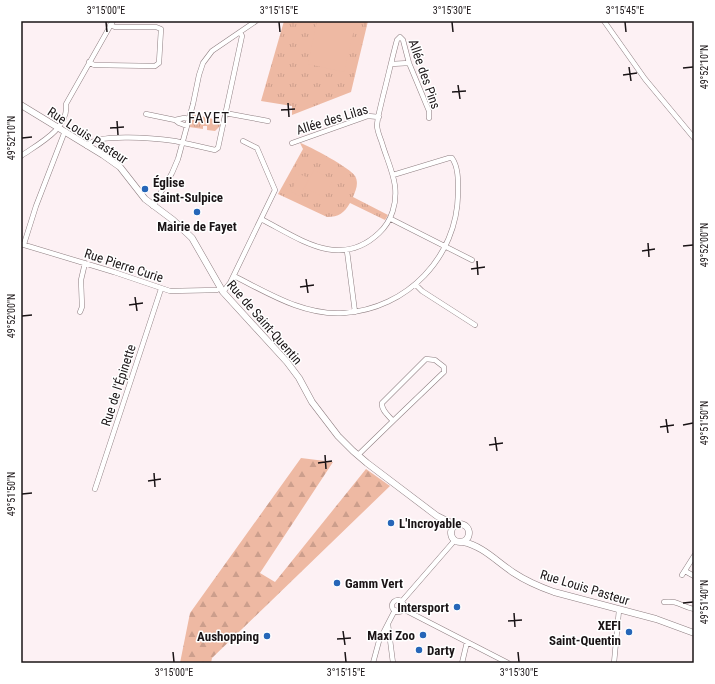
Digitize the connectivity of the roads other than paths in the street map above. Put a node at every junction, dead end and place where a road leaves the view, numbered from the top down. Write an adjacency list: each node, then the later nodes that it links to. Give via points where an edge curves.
1 (256, 21): 4 (street)
2 (604, 21): 19 (street, via 645,79)
3 (112, 23): 5 (street); 5 (street, via 114,27 159,28 159,63 155,66 94,65)
4 (240, 32): 9 (street, via 242,36); 13 (street, via 212,51 204,63)
5 (89, 62): 17 (street, via 66,104 66,114)
6 (409, 63): 7 (street); 7 (street, Allée des Pins, via 400,37); 12 (street, Allée des Pins, via 429,111)
7 (391, 64): 11 (street)
8 (21, 105): 17 (main road, Rue Louis Pasteur)
9 (225, 113): 15 (street); 21 (street, via 218,148 215,150)
10 (146, 114): 14 (street)
11 (378, 117): 22 (street, Allée des Lilas, via 368,116); 25 (street, via 377,127)
12 (429, 118)
13 (189, 119): 14 (street); 16 (street)
14 (175, 120): 16 (street)
15 (268, 121)
16 (187, 126): 21 (street)
17 (58, 128): 18 (main road, Rue Louis Pasteur); 24 (street)
18 (65, 131): 23 (main road, Rue Louis Pasteur); 29 (street)
19 (694, 138)
20 (243, 141): 27 (street, via 257,148 275,190)
21 (182, 143): 23 (street, via 122,137 96,140); 26 (street, via 172,173)
22 (292, 143)
23 (88, 146): 26 (main road, Rue Louis Pasteur, via 120,167 144,200)
24 (21, 156)
25 (393, 175): 28 (street, via 396,196); 30 (street, via 452,158 458,179 458,202)
26 (153, 206): 37 (main road, Rue de Saint-Quentin, via 192,238)
27 (261, 219): 31 (street, via 322,249); 34 (street)
28 (391, 219): 30 (street); 31 (street, via 372,240)
29 (22, 244): 33 (street, Rue Pierre Curie)
30 (445, 247): 32 (street); 35 (street, via 433,267)
31 (346, 251): 39 (street)
32 (472, 260)
33 (85, 263): 36 (street, Rue Pierre Curie); 38 (street, via 81,280)
34 (234, 276): 37 (street, via 227,288); 39 (street, via 300,307 330,313)
35 (416, 285): 39 (street, via 382,305); 40 (street)
36 (161, 289): 37 (street, Rue Pierre Curie); 43 (street, Rue de l'Épinette)
37 (221, 290): 42 (main road, Rue de Saint-Quentin, via 287,362 329,425)
38 (80, 312)
39 (355, 312)
40 (475, 325)
41 (393, 421): 41 (street, via 444,372 444,367 435,360 426,359 382,403 382,407); 42 (street)
42 (358, 455): 44 (main road)
43 (95, 489)
44 (438, 516): 45 (main road); 46 (main road)
45 (457, 524): 46 (main road); 47 (main road, via 466,526)
46 (451, 532): 48 (main road)
47 (469, 534): 49 (main road); 50 (main road, Rue Louis Pasteur)
48 (455, 540): 49 (main road); 53 (street)
49 (463, 542): 50 (main road, Rue Louis Pasteur)
50 (481, 548): 58 (main road, Rue Louis Pasteur, via 520,577 537,586)
51 (694, 556): 52 (street, via 684,573)
52 (694, 576)
53 (402, 602): 55 (street); 57 (street, via 394,602)
54 (664, 602): 56 (street, via 678,602)
55 (404, 609): 57 (street, via 398,612); 61 (street)
56 (694, 609)
57 (395, 610): 59 (street)
58 (619, 610): 60 (main road, Rue Louis Pasteur); 67 (street)
59 (388, 624): 63 (street, via 379,641); 64 (street)
60 (694, 633)
61 (467, 642): 62 (street); 65 (street)
62 (501, 661): 66 (street)
63 (373, 663)
64 (393, 663)
65 (462, 663)
66 (508, 663)
67 (614, 663)

